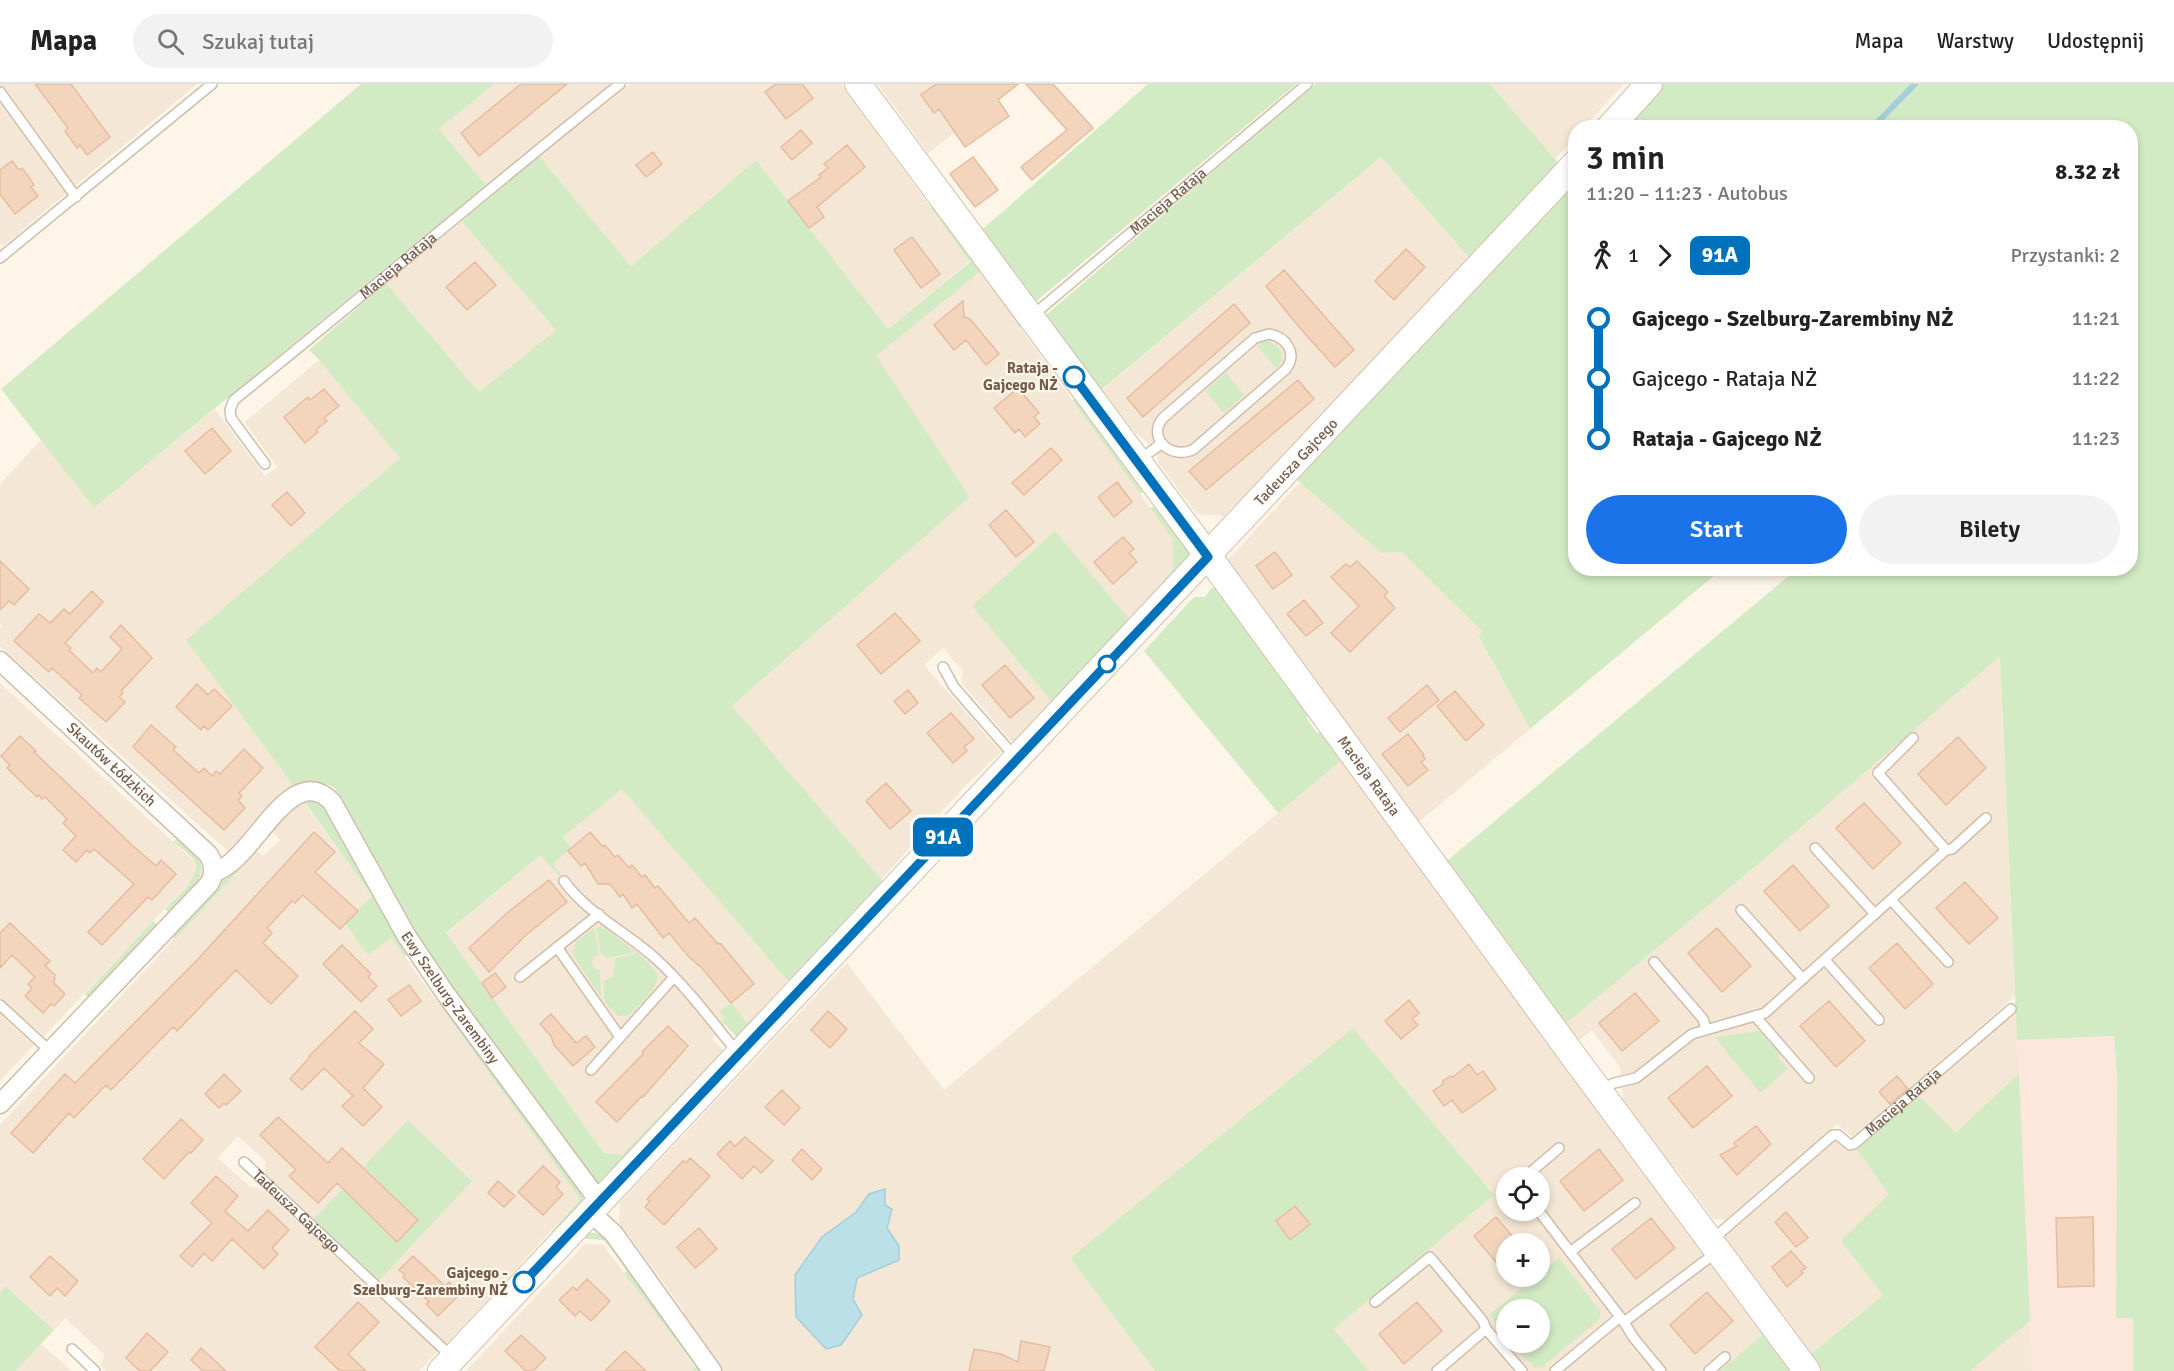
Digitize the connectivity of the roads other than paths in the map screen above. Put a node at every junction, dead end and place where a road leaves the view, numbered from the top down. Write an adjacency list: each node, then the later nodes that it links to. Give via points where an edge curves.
1 (212, 84): 9 (lane)
2 (620, 84): 14 (lane, Macieja Rataja, via 234,400 231,418)
3 (858, 84): 11 (street, Macieja Rataja)
4 (1306, 84): 11 (lane, Macieja Rataja)
5 (1649, 84): 7 (street)
6 (0, 92): 9 (lane)
7 (1616, 120)
8 (1568, 171): 15 (street, Tadeusza Gajcego)
9 (76, 197): 10 (lane)
10 (0, 258)
11 (1030, 318): 13 (street, Macieja Rataja)
12 (1161, 444): 12 (lane, via 1158,428 1163,418 1255,338 1276,335 1287,344 1291,359 1286,369 1194,449 1179,453); 13 (lane)
13 (1137, 462): 15 (street, Macieja Rataja)
14 (265, 464)
15 (1208, 557): 19 (street, Tadeusza Gajcego); 46 (street, Macieja Rataja)
16 (0, 661): 23 (street, Skautów Łódzkich, via 208,854)
17 (943, 667): 19 (lane, via 954,687)
18 (1913, 738): 22 (lane, via 1878,773)
19 (1017, 759): 43 (street, Tadeusza Gajcego)
20 (1986, 818): 22 (lane)
21 (1815, 848): 28 (lane)
22 (1946, 850): 25 (lane)
23 (214, 872): 42 (street, via 209,884); 52 (street, Ewy Szelburg-Zarembiny, via 228,866 293,796 305,790 323,794 332,802 406,935)
24 (564, 881): 27 (lane)
25 (1891, 900): 28 (lane); 32 (lane)
26 (1741, 909): 35 (lane)
27 (599, 914): 29 (lane); 34 (lane)
28 (1875, 914): 30 (lane)
29 (557, 947): 33 (lane); 41 (lane)
30 (1825, 960): 35 (lane); 39 (lane)
31 (1654, 962): 40 (lane, via 1703,1019)
32 (1948, 962)
33 (520, 977)
34 (674, 977): 41 (lane); 43 (lane)
35 (1803, 979): 38 (lane, via 1766,1013)
36 (0, 1005): 42 (lane)
37 (2011, 1009): 54 (lane, Macieja Rataja, via 1854,1144 1833,1135)
38 (1755, 1016): 40 (lane); 45 (lane)
39 (1879, 1020)
40 (1706, 1029): 46 (lane, via 1684,1038 1636,1078 1614,1083)
41 (620, 1037): 44 (lane)
42 (50, 1052): 47 (street)
43 (738, 1054): 52 (street, Tadeusza Gajcego)
44 (591, 1070)
45 (1809, 1078)
46 (1599, 1092): 54 (street, Macieja Rataja)
47 (0, 1104)
48 (1559, 1148): 50 (lane)
49 (244, 1162): 61 (lane, Tadeusza Gajcego)
50 (1537, 1167)
51 (1635, 1203): 55 (lane)
52 (594, 1206): 61 (street, Tadeusza Gajcego); 63 (street, Ewy Szelburg-Zarembiny)
53 (1546, 1221): 55 (lane)
54 (1715, 1246): 57 (lane, Macieja Rataja); 69 (street, Macieja Rataja)
55 (1570, 1252): 57 (lane)
56 (1375, 1302): 58 (lane, via 1430,1257 1484,1321)
57 (1622, 1320): 66 (lane, Macieja Rataja); 67 (lane)
58 (1486, 1329): 64 (lane); 65 (lane)
59 (72, 1349): 62 (lane)
60 (1725, 1357): 68 (lane)
61 (447, 1365)
62 (95, 1371)
63 (712, 1371)
64 (1437, 1371)
65 (1522, 1371)
66 (1555, 1371)
67 (1661, 1371)
68 (1709, 1371)
69 (1807, 1371)

